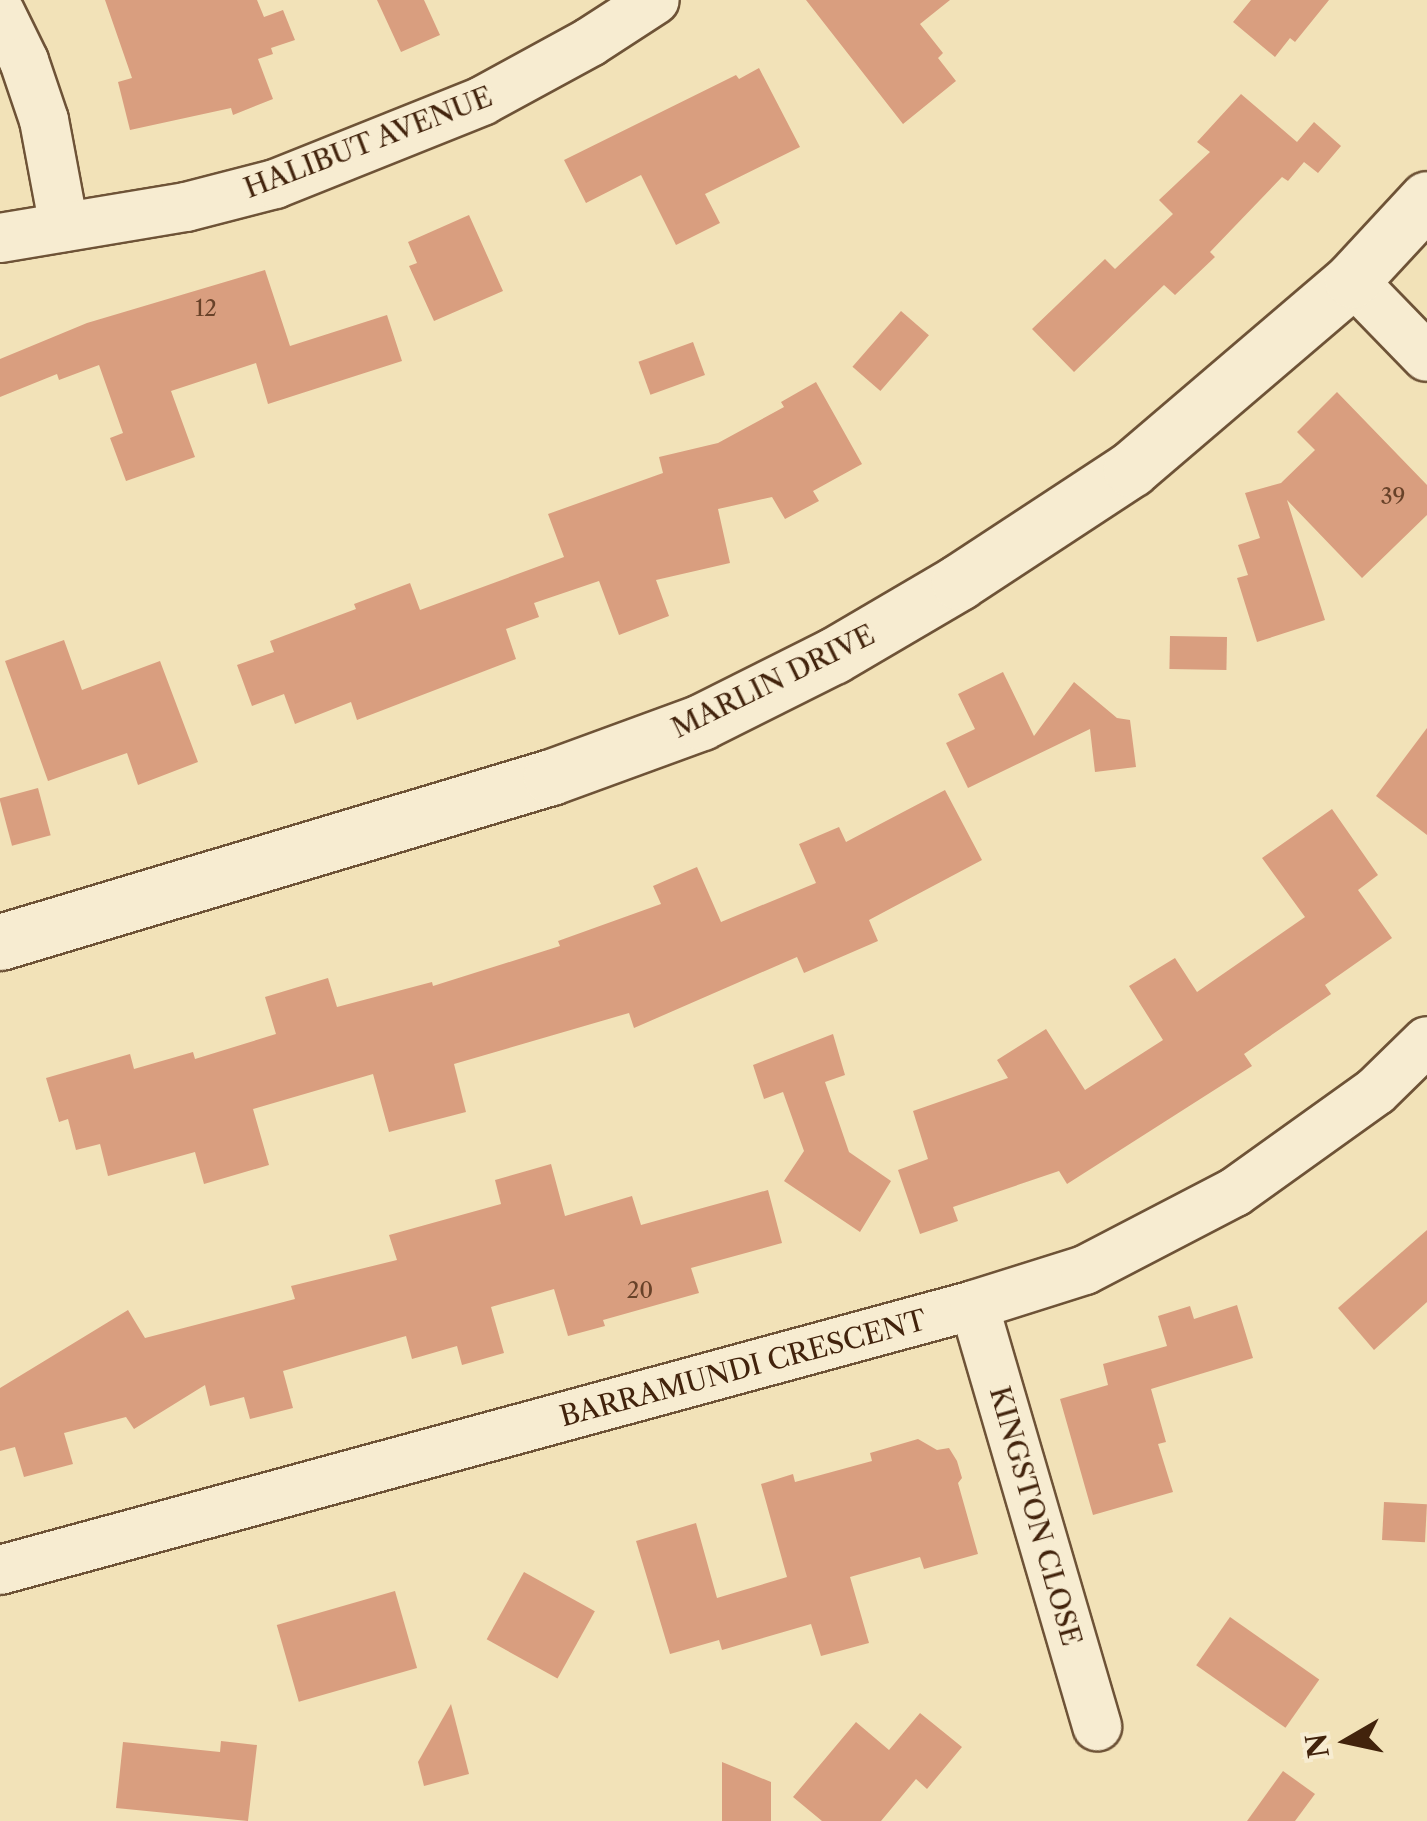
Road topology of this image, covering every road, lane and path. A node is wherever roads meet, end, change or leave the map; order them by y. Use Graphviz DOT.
graph roads {
  1 [pos="655,0"];
  2 [pos="0,12"];
  3 [pos="1427,199"];
  4 [pos="64,228"];
  5 [pos="0,238"];
  6 [pos="1352,280"];
  7 [pos="1427,357"];
  8 [pos="0,942"];
  9 [pos="1427,1041"];
  10 [pos="974,1304"];
  11 [pos="0,1570"];
  12 [pos="1097,1726"];
  1 -- 4 [label="street, HALIBUT AVENUE"];
  2 -- 4 [label="street"];
  3 -- 6 [label="street, MARLIN DRIVE"];
  4 -- 5 [label="street, HALIBUT AVENUE"];
  6 -- 7 [label="street"];
  6 -- 8 [label="street, MARLIN DRIVE"];
  9 -- 10 [label="street, BARRAMUNDI CRESCENT"];
  10 -- 11 [label="street, BARRAMUNDI CRESCENT"];
  10 -- 12 [label="street, KINGSTON CLOSE"];
}
